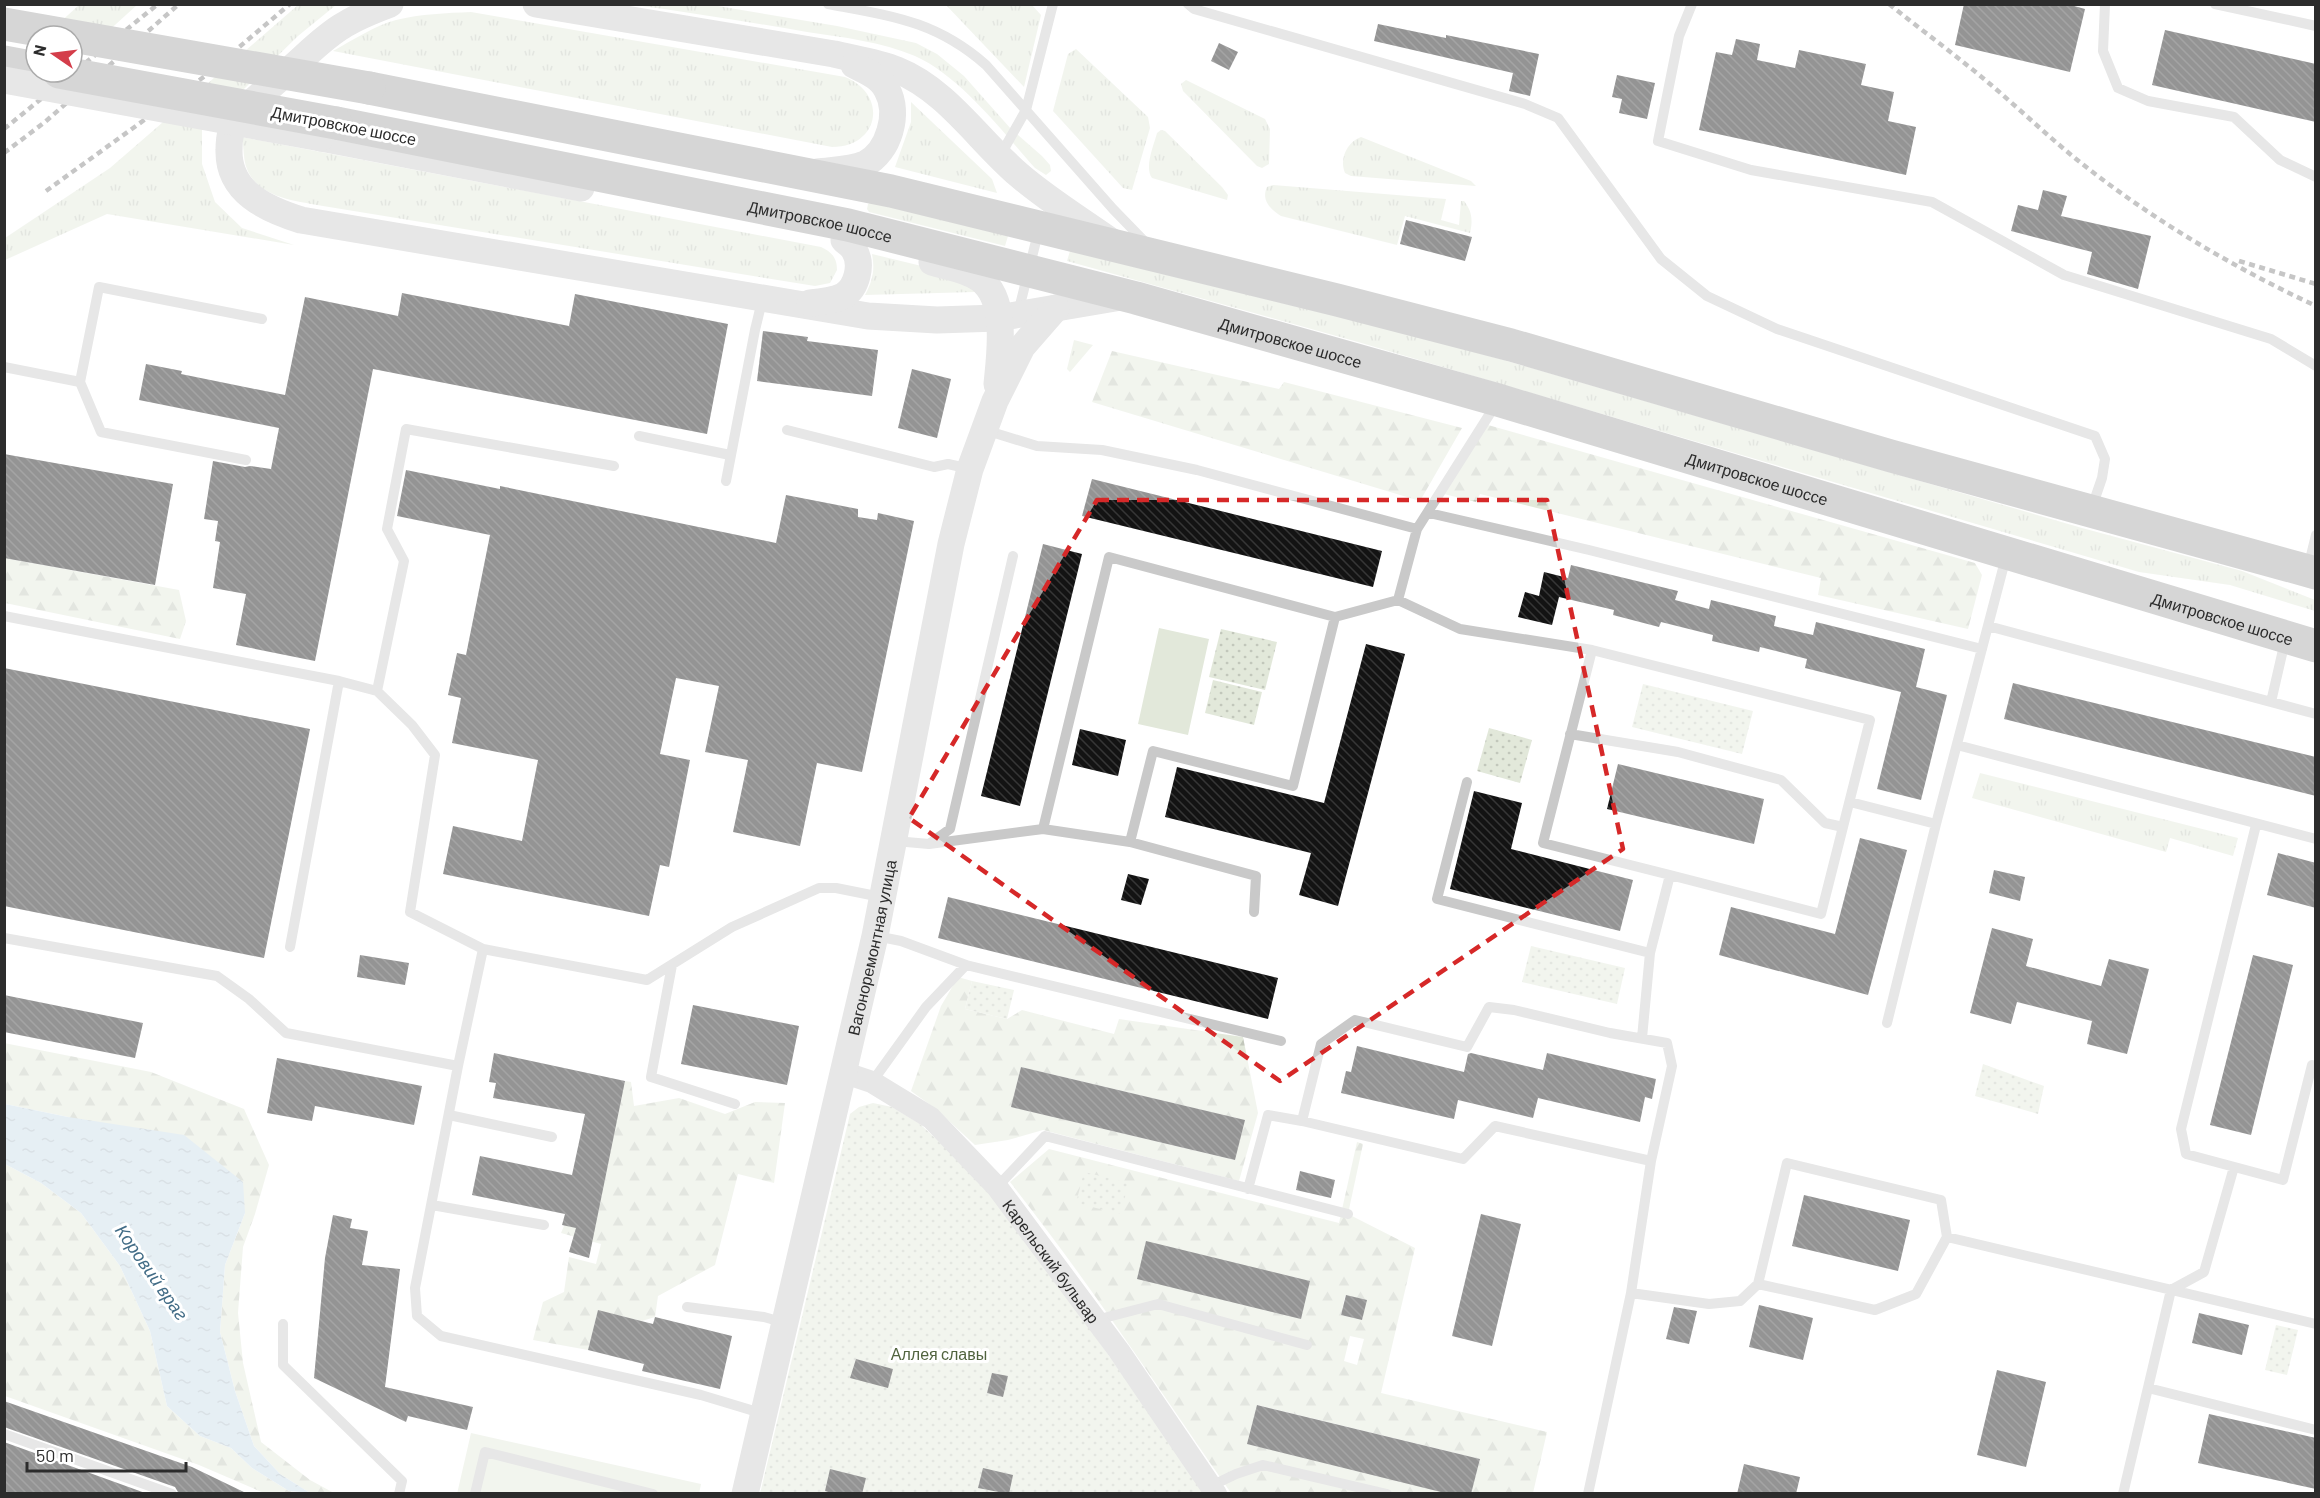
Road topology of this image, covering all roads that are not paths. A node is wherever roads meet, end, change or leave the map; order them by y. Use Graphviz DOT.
graph roads {
  1 [pos="390,4"];
  2 [pos="536,4"];
  3 [pos="828,4"];
  4 [pos="1053,4"];
  5 [pos="1188,4"];
  6 [pos="1692,4"];
  7 [pos="2105,4"];
  8 [pos="2215,4"];
  9 [pos="4,24"];
  10 [pos="2316,27"];
  11 [pos="834,54"];
  12 [pos="4,62"];
  13 [pos="24,66"];
  14 [pos="84,78"];
  15 [pos="4,80"];
  16 [pos="1026,110"];
  17 [pos="328,131"];
  18 [pos="1000,156"];
  19 [pos="808,173"];
  20 [pos="2316,177"];
  21 [pos="1040,228"];
  22 [pos="844,240"];
  23 [pos="1122,248"];
  24 [pos="1161,258"];
  25 [pos="1028,270"];
  26 [pos="1124,296"];
  27 [pos="764,297"];
  28 [pos="800,304"];
  29 [pos="1056,308"];
  30 [pos="262,319"];
  31 [pos="1010,324"];
  32 [pos="2316,366"];
  33 [pos="4,367"];
  34 [pos="80,382"];
  35 [pos="995,400"];
  36 [pos="1498,400"];
  37 [pos="787,430"];
  38 [pos="984,430"];
  39 [pos="639,436"];
  40 [pos="730,455"];
  41 [pos="246,460"];
  42 [pos="614,466"];
  43 [pos="970,469"];
  44 [pos="726,481"];
  45 [pos="2091,511"];
  46 [pos="1429,513"];
  47 [pos="1417,529"];
  48 [pos="2316,535"];
  49 [pos="2007,555"];
  50 [pos="1013,556"];
  51 [pos="2311,572"];
  52 [pos="1398,600"];
  53 [pos="4,616"];
  54 [pos="1335,617"];
  55 [pos="1988,626"];
  56 [pos="2301,642"];
  57 [pos="1982,649"];
  58 [pos="1592,650"];
  59 [pos="339,681"];
  60 [pos="377,691"];
  61 [pos="2271,702"];
  62 [pos="2316,714"];
  63 [pos="1570,734"];
  64 [pos="1957,745"];
  65 [pos="1467,782"];
  66 [pos="1850,802"];
  67 [pos="1936,824"];
  68 [pos="2256,825"];
  69 [pos="1843,827"];
  70 [pos="1043,829"];
  71 [pos="2316,839"];
  72 [pos="895,840"];
  73 [pos="1130,842"];
  74 [pos="929,844"];
  75 [pos="1670,875"];
  76 [pos="884,897"];
  77 [pos="1254,912"];
  78 [pos="875,936"];
  79 [pos="4,938"];
  80 [pos="290,947"];
  81 [pos="483,949"];
  82 [pos="1650,953"];
  83 [pos="672,965"];
  84 [pos="966,965"];
  85 [pos="1887,1023"];
  86 [pos="1642,1038"];
  87 [pos="1281,1041"];
  88 [pos="458,1066"];
  89 [pos="2316,1066"];
  90 [pos="845,1073"];
  91 [pos="872,1082"];
  92 [pos="735,1104"];
  93 [pos="449,1115"];
  94 [pos="1302,1121"];
  95 [pos="552,1137"];
  96 [pos="1651,1161"];
  97 [pos="2234,1167"];
  98 [pos="996,1187"];
  99 [pos="1248,1189"];
  100 [pos="432,1205"];
  101 [pos="1348,1214"];
  102 [pos="544,1226"];
  103 [pos="1947,1237"];
  104 [pos="1758,1284"];
  105 [pos="2171,1290"];
  106 [pos="1631,1293"];
  107 [pos="687,1307"];
  108 [pos="1096,1320"];
  109 [pos="786,1323"];
  110 [pos="283,1324"];
  111 [pos="2316,1324"];
  112 [pos="1307,1345"];
  113 [pos="2148,1388"];
  114 [pos="764,1413"];
  115 [pos="2316,1430"];
  116 [pos="4,1434"];
  117 [pos="1214,1490"];
  118 [pos="1363,1491"];
  119 [pos="172,1494"];
  120 [pos="399,1494"];
  121 [pos="475,1494"];
  122 [pos="653,1494"];
  123 [pos="745,1494"];
  124 [pos="1386,1494"];
  125 [pos="1588,1494"];
  126 [pos="2123,1494"];
  1 -- 27 [label="street, Дмитровское шоссе"];
  2 -- 11 [label="street"];
  3 -- 16 [label="lane"];
  4 -- 16 [label="lane"];
  5 -- 45 [label="lane"];
  6 -- 32 [label="lane"];
  7 -- 20 [label="lane"];
  8 -- 10 [label="lane"];
  9 -- 19 [label="main road, bridge"];
  11 -- 18 [label="street"];
  11 -- 19 [label="street"];
  12 -- 13 [label="main road"];
  14 -- 17 [label="main road, Дмитровское шоссе, bridge"];
  15 -- 17 [label="street, Вагоноремонтная улица, bridge"];
  16 -- 18 [label="lane"];
  16 -- 24 [label="lane"];
  17 -- 22 [label="street, Вагоноремонтная улица"];
  17 -- 25 [label="main road, Дмитровское шоссе"];
  18 -- 23 [label="street"];
  19 -- 21 [label="main road"];
  21 -- 23 [label="main road"];
  21 -- 25 [label="lane"];
  22 -- 28 [label="street"];
  22 -- 31 [label="street, Вагоноремонтная улица"];
  23 -- 24 [label="main road"];
  24 -- 45 [label="main road"];
  25 -- 26 [label="main road, Дмитровское шоссе"];
  25 -- 31 [label="lane"];
  26 -- 29 [label="street, Дмитровское шоссе"];
  26 -- 36 [label="main road, Дмитровское шоссе"];
  27 -- 28 [label="street, Дмитровское шоссе"];
  27 -- 40 [label="lane"];
  28 -- 31 [label="street, Дмитровское шоссе"];
  29 -- 31 [label="street, Дмитровское шоссе"];
  29 -- 35 [label="street, Вагоноремонтная улица"];
  30 -- 34 [label="lane"];
  31 -- 35 [label="street, Вагоноремонтная улица"];
  33 -- 34 [label="lane"];
  34 -- 41 [label="lane"];
  35 -- 38 [label="street, Вагоноремонтная улица"];
  36 -- 46 [label="lane"];
  36 -- 49 [label="main road, Дмитровское шоссе"];
  37 -- 43 [label="lane"];
  38 -- 43 [label="street, Вагоноремонтная улица"];
  38 -- 47 [label="lane"];
  39 -- 40 [label="lane"];
  40 -- 44 [label="lane"];
  42 -- 60 [label="lane"];
  43 -- 72 [label="street, Вагоноремонтная улица"];
  45 -- 51 [label="main road"];
  46 -- 47 [label="lane"];
  46 -- 57 [label="lane"];
  47 -- 52 [label="lane"];
  48 -- 51 [label="lane"];
  49 -- 55 [label="lane"];
  49 -- 56 [label="main road, Дмитровское шоссе"];
  50 -- 74 [label="lane"];
  52 -- 54 [label="lane"];
  52 -- 58 [label="lane"];
  53 -- 59 [label="lane"];
  54 -- 70 [label="lane"];
  54 -- 73 [label="lane"];
  55 -- 57 [label="lane"];
  55 -- 61 [label="lane"];
  56 -- 61 [label="lane"];
  57 -- 64 [label="lane"];
  58 -- 63 [label="lane"];
  58 -- 66 [label="lane"];
  59 -- 60 [label="lane"];
  59 -- 80 [label="lane"];
  60 -- 81 [label="lane"];
  61 -- 62 [label="lane"];
  63 -- 69 [label="lane"];
  63 -- 75 [label="lane"];
  64 -- 67 [label="lane"];
  64 -- 68 [label="lane"];
  65 -- 82 [label="lane"];
  66 -- 67 [label="lane"];
  66 -- 69 [label="lane"];
  67 -- 85 [label="lane"];
  68 -- 71 [label="lane"];
  68 -- 97 [label="lane"];
  69 -- 75 [label="lane"];
  70 -- 73 [label="lane"];
  70 -- 74 [label="lane"];
  72 -- 74 [label="lane"];
  72 -- 76 [label="street, Вагоноремонтная улица"];
  73 -- 77 [label="lane"];
  75 -- 82 [label="lane"];
  76 -- 78 [label="street, Вагоноремонтная улица"];
  76 -- 83 [label="lane"];
  78 -- 84 [label="lane"];
  78 -- 90 [label="street, Вагоноремонтная улица"];
  79 -- 88 [label="lane"];
  81 -- 83 [label="lane"];
  81 -- 88 [label="lane"];
  82 -- 86 [label="lane"];
  83 -- 92 [label="lane"];
  84 -- 87 [label="lane"];
  84 -- 91 [label="lane"];
  86 -- 94 [label="lane"];
  86 -- 96 [label="lane"];
  88 -- 93 [label="lane"];
  89 -- 97 [label="lane"];
  90 -- 91 [label="street, Карельский бульвар"];
  90 -- 109 [label="street, Вагоноремонтная улица"];
  91 -- 98 [label="street, Карельский бульвар"];
  93 -- 95 [label="lane"];
  93 -- 100 [label="lane"];
  94 -- 96 [label="lane"];
  94 -- 99 [label="lane"];
  96 -- 106 [label="lane"];
  97 -- 105 [label="lane"];
  98 -- 99 [label="lane"];
  98 -- 108 [label="street, Карельский бульвар"];
  99 -- 101 [label="lane"];
  100 -- 102 [label="lane"];
  100 -- 114 [label="lane"];
  103 -- 104 [label="lane"];
  103 -- 104 [label="lane"];
  103 -- 105 [label="lane"];
  104 -- 106 [label="lane"];
  105 -- 111 [label="lane"];
  105 -- 113 [label="lane"];
  106 -- 125 [label="lane"];
  107 -- 109 [label="lane"];
  108 -- 112 [label="lane"];
  108 -- 117 [label="street, Карельский бульвар"];
  109 -- 114 [label="street, Вагоноремонтная улица"];
  110 -- 120 [label="lane"];
  113 -- 115 [label="lane"];
  113 -- 126 [label="lane"];
  114 -- 123 [label="street, Вагоноремонтная улица"];
  116 -- 119 [label="lane"];
  117 -- 118 [label="lane"];
  118 -- 124 [label="lane"];
  121 -- 122 [label="lane"];
}
